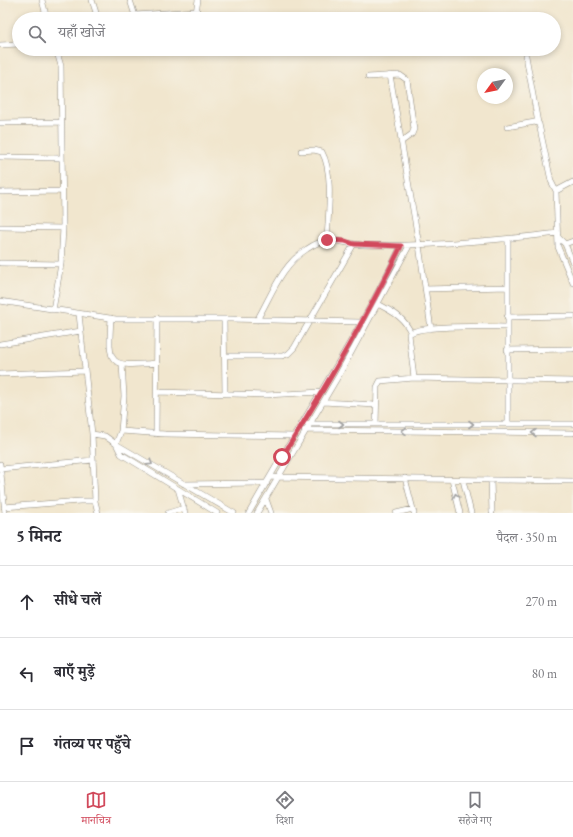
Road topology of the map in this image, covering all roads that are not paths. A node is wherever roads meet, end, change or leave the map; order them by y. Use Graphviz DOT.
graph roads {
  1 [pos="42,0"];
  2 [pos="92,0"];
  3 [pos="130,0"];
  4 [pos="198,0"];
  5 [pos="197,10"];
  6 [pos="45,12"];
  7 [pos="96,12"];
  8 [pos="134,12"];
  9 [pos="180,12"];
  10 [pos="12,44"];
  11 [pos="0,45"];
  12 [pos="58,56"];
  13 [pos="526,56"];
  14 [pos="390,75"];
  15 [pos="368,77"];
  16 [pos="0,122"];
  17 [pos="60,122"];
  18 [pos="538,123"];
  19 [pos="507,127"];
  20 [pos="400,142"];
  21 [pos="301,151"];
  22 [pos="0,157"];
  23 [pos="62,158"];
  24 [pos="573,182"];
  25 [pos="556,191"];
  26 [pos="0,192"];
  27 [pos="62,192"];
  28 [pos="0,227"];
  29 [pos="63,228"];
  30 [pos="559,235"];
  31 [pos="508,239"];
  32 [pos="327,240"];
  33 [pos="573,241"];
  34 [pos="354,244"];
  35 [pos="565,244"];
  36 [pos="419,245"];
  37 [pos="401,246"];
  38 [pos="409,246"];
  39 [pos="0,263"];
  40 [pos="573,263"];
  41 [pos="61,264"];
  42 [pos="573,283"];
  43 [pos="508,287"];
  44 [pos="425,289"];
  45 [pos="0,301"];
  46 [pos="378,304"];
  47 [pos="53,310"];
  48 [pos="80,314"];
  49 [pos="573,316"];
  50 [pos="507,317"];
  51 [pos="111,318"];
  52 [pos="157,318"];
  53 [pos="224,319"];
  54 [pos="257,320"];
  55 [pos="309,322"];
  56 [pos="360,322"];
  57 [pos="507,327"];
  58 [pos="431,328"];
  59 [pos="81,331"];
  60 [pos="411,333"];
  61 [pos="0,344"];
  62 [pos="573,349"];
  63 [pos="508,350"];
  64 [pos="224,356"];
  65 [pos="156,363"];
  66 [pos="122,364"];
  67 [pos="86,371"];
  68 [pos="0,374"];
  69 [pos="414,378"];
  70 [pos="507,379"];
  71 [pos="573,380"];
  72 [pos="157,392"];
  73 [pos="322,392"];
  74 [pos="225,394"];
  75 [pos="323,402"];
  76 [pos="376,405"];
  77 [pos="302,424"];
  78 [pos="310,424"];
  79 [pos="376,424"];
  80 [pos="508,424"];
  81 [pos="573,424"];
  82 [pos="299,430"];
  83 [pos="306,430"];
  84 [pos="121,431"];
  85 [pos="573,433"];
  86 [pos="92,434"];
  87 [pos="156,434"];
  88 [pos="295,436"];
  89 [pos="116,444"];
  90 [pos="93,460"];
  91 [pos="0,464"];
  92 [pos="0,469"];
  93 [pos="270,477"];
  94 [pos="279,477"];
  95 [pos="405,478"];
  96 [pos="452,480"];
  97 [pos="463,480"];
  98 [pos="492,480"];
  99 [pos="573,481"];
  100 [pos="267,483"];
  101 [pos="184,484"];
  102 [pos="178,490"];
  103 [pos="1,492"];
  104 [pos="266,499"];
  105 [pos="95,502"];
  106 [pos="4,507"];
  107 [pos="184,511"];
  108 [pos="414,511"];
  109 [pos="5,513"];
  110 [pos="98,513"];
  111 [pos="168,513"];
  112 [pos="217,513"];
  113 [pos="234,513"];
  114 [pos="249,513"];
  115 [pos="257,513"];
  116 [pos="271,513"];
  117 [pos="396,513"];
  118 [pos="460,513"];
  119 [pos="471,513"];
  120 [pos="492,513"];
  1 -- 6 [label="street"];
  2 -- 7 [label="street"];
  3 -- 8 [label="street"];
  4 -- 5 [label="street"];
  5 -- 9 [label="street"];
  10 -- 11 [label="street"];
  12 -- 17 [label="street"];
  13 -- 18 [label="street"];
  14 -- 15 [label="street"];
  14 -- 20 [label="street"];
  14 -- 20 [label="street"];
  16 -- 17 [label="street"];
  17 -- 23 [label="street"];
  18 -- 19 [label="street"];
  18 -- 25 [label="street"];
  20 -- 36 [label="street"];
  21 -- 32 [label="street"];
  22 -- 23 [label="street"];
  23 -- 27 [label="street"];
  24 -- 25 [label="street"];
  25 -- 30 [label="street"];
  26 -- 27 [label="street"];
  27 -- 29 [label="street"];
  28 -- 29 [label="street"];
  29 -- 41 [label="street"];
  30 -- 31 [label="street"];
  30 -- 35 [label="street"];
  30 -- 42 [label="street"];
  31 -- 36 [label="street"];
  31 -- 43 [label="street"];
  32 -- 34 [label="street"];
  32 -- 54 [label="street"];
  33 -- 35 [label="street"];
  34 -- 37 [label="street"];
  34 -- 55 [label="street"];
  35 -- 40 [label="street"];
  36 -- 38 [label="street"];
  36 -- 44 [label="street"];
  37 -- 38 [label="street"];
  37 -- 56 [label="street"];
  38 -- 46 [label="street"];
  39 -- 41 [label="street"];
  41 -- 47 [label="street"];
  43 -- 44 [label="street"];
  43 -- 50 [label="street"];
  44 -- 58 [label="street"];
  45 -- 47 [label="street"];
  46 -- 60 [label="street"];
  46 -- 75 [label="street"];
  47 -- 48 [label="street"];
  48 -- 51 [label="street"];
  48 -- 59 [label="street"];
  49 -- 50 [label="street"];
  50 -- 57 [label="street"];
  51 -- 52 [label="street"];
  51 -- 66 [label="street"];
  52 -- 53 [label="street"];
  52 -- 65 [label="street"];
  53 -- 54 [label="street"];
  53 -- 64 [label="street"];
  54 -- 55 [label="street"];
  55 -- 56 [label="street"];
  55 -- 64 [label="street"];
  56 -- 73 [label="street"];
  57 -- 58 [label="street"];
  57 -- 63 [label="street"];
  58 -- 60 [label="street"];
  59 -- 61 [label="street"];
  59 -- 67 [label="street"];
  60 -- 69 [label="street"];
  62 -- 63 [label="street"];
  63 -- 70 [label="street"];
  64 -- 74 [label="street"];
  65 -- 66 [label="street"];
  65 -- 72 [label="street"];
  66 -- 84 [label="street"];
  67 -- 68 [label="street"];
  67 -- 86 [label="street"];
  69 -- 70 [label="street"];
  69 -- 76 [label="street"];
  70 -- 71 [label="street"];
  70 -- 80 [label="street"];
  72 -- 74 [label="street"];
  72 -- 87 [label="street"];
  73 -- 74 [label="street"];
  73 -- 77 [label="street"];
  75 -- 76 [label="street"];
  75 -- 78 [label="street"];
  76 -- 79 [label="street"];
  77 -- 78 [label="street"];
  77 -- 82 [label="street"];
  78 -- 79 [label="street, one-way"];
  78 -- 83 [label="street"];
  79 -- 80 [label="street, one-way"];
  80 -- 81 [label="street"];
  82 -- 83 [label="street"];
  82 -- 88 [label="street"];
  85 -- 83 [label="street, one-way"];
  83 -- 94 [label="street"];
  84 -- 87 [label="street"];
  84 -- 89 [label="street"];
  86 -- 89 [label="street"];
  86 -- 90 [label="street"];
  87 -- 88 [label="street"];
  88 -- 93 [label="street"];
  89 -- 101 [label="street, one-way"];
  89 -- 102 [label="street"];
  90 -- 92 [label="street"];
  90 -- 105 [label="street"];
  91 -- 92 [label="street"];
  92 -- 103 [label="street"];
  93 -- 94 [label="street"];
  93 -- 100 [label="street"];
  94 -- 95 [label="street"];
  94 -- 104 [label="street"];
  95 -- 96 [label="street"];
  95 -- 108 [label="street"];
  96 -- 97 [label="street"];
  118 -- 96 [label="street, one-way"];
  97 -- 98 [label="street"];
  97 -- 119 [label="street"];
  98 -- 99 [label="street"];
  98 -- 120 [label="street"];
  100 -- 101 [label="street"];
  100 -- 114 [label="street"];
  101 -- 102 [label="street"];
  101 -- 113 [label="street"];
  102 -- 107 [label="street"];
  102 -- 112 [label="street"];
  103 -- 106 [label="street"];
  104 -- 115 [label="street"];
  104 -- 116 [label="street"];
  105 -- 106 [label="street"];
  105 -- 110 [label="street"];
  106 -- 109 [label="street"];
  107 -- 111 [label="street"];
  108 -- 117 [label="street"];
}
